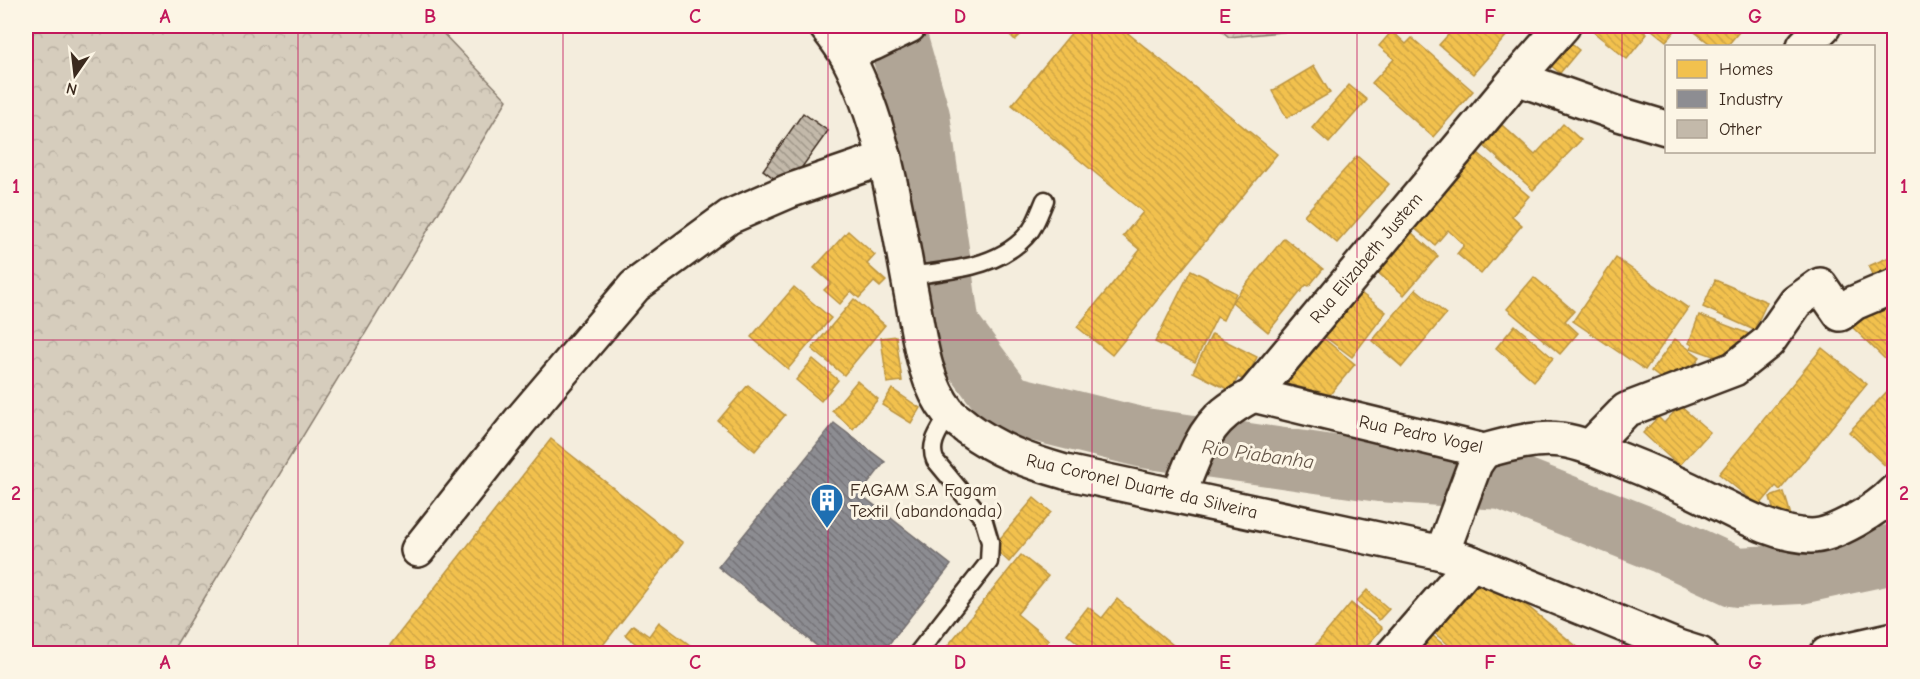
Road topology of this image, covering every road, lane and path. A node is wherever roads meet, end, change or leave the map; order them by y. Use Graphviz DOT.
graph roads {
  1 [pos="826,26"];
  2 [pos="909,26"];
  3 [pos="1563,26"];
  4 [pos="1824,26"];
  5 [pos="1805,45"];
  6 [pos="860,49"];
  7 [pos="1517,78"];
  8 [pos="1665,128"];
  9 [pos="885,158"];
  10 [pos="1045,200"];
  11 [pos="921,274"];
  12 [pos="1894,286"];
  13 [pos="1253,394"];
  14 [pos="949,414"];
  15 [pos="1590,447"];
  16 [pos="1480,458"];
  17 [pos="1894,492"];
  18 [pos="1179,495"];
  19 [pos="1446,542"];
  20 [pos="418,550"];
  21 [pos="1472,563"];
  22 [pos="1894,639"];
  23 [pos="916,654"];
  24 [pos="1393,654"];
  25 [pos="1700,654"];
  26 [pos="1827,654"];
  1 -- 6 [label="street, Rua Coronel Duarte da Silveira"];
  2 -- 6 [label="street"];
  3 -- 7 [label="street, Rua Elizabeth Justem"];
  4 -- 5 [label="street"];
  6 -- 9 [label="street, Rua Coronel Duarte da Silveira"];
  7 -- 8 [label="street"];
  7 -- 13 [label="street, Rua Elizabeth Justem"];
  9 -- 11 [label="street, Rua Coronel Duarte da Silveira"];
  9 -- 20 [label="street"];
  10 -- 11 [label="lane"];
  11 -- 14 [label="street, Rua Coronel Duarte da Silveira"];
  12 -- 15 [label="street"];
  13 -- 16 [label="street, Rua Pedro Vogel"];
  13 -- 18 [label="street, Rua Elizabeth Justem"];
  14 -- 18 [label="street, Rua Coronel Duarte da Silveira"];
  14 -- 23 [label="lane"];
  15 -- 16 [label="street, Rua Pedro Vogel"];
  15 -- 17 [label="street, Rua Pedro Vogel"];
  16 -- 19 [label="street"];
  18 -- 19 [label="street, Rua Coronel Duarte da Silveira"];
  19 -- 21 [label="street, Rua Coronel Duarte da Silveira"];
  21 -- 24 [label="street"];
  21 -- 25 [label="street, Rua Coronel Duarte da Silveira"];
  22 -- 26 [label="street"];
}
